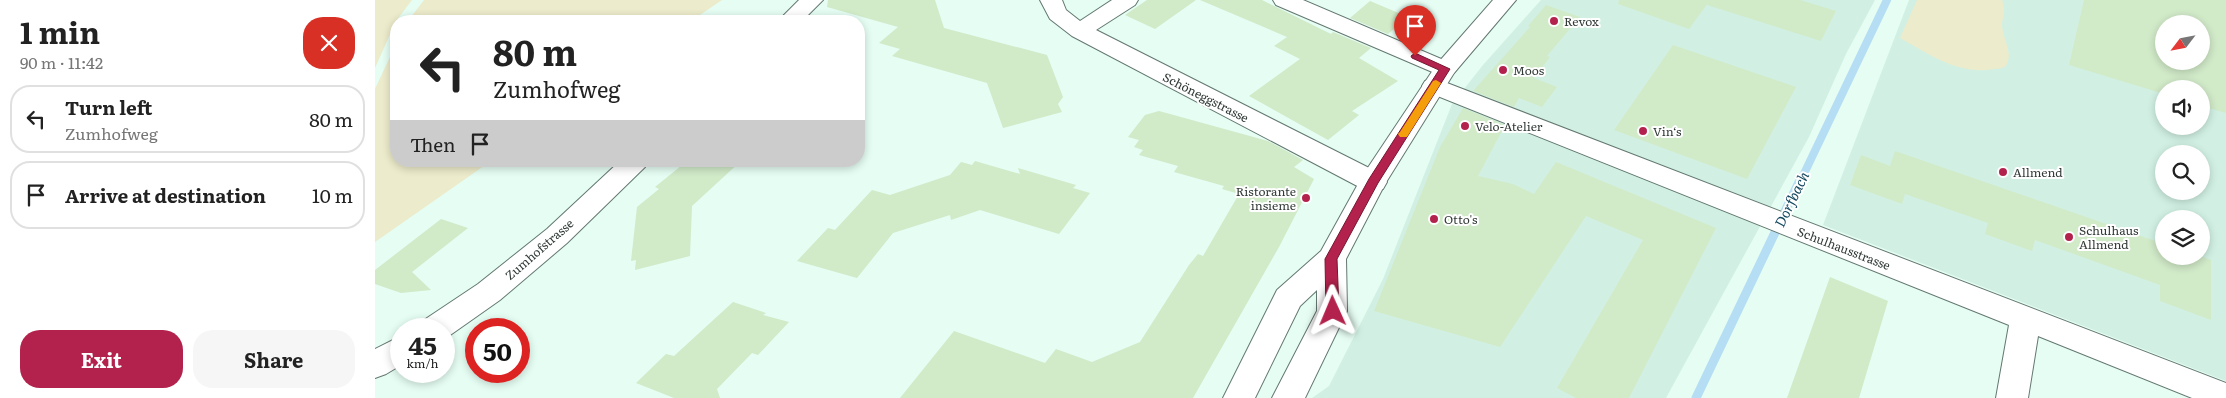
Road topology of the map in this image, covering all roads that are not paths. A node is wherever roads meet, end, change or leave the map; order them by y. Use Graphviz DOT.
graph roads {
  1 [pos="812,0"];
  2 [pos="1051,0"];
  3 [pos="1127,0"];
  4 [pos="1284,0"];
  5 [pos="1505,0"];
  6 [pos="796,15"];
  7 [pos="1080,32"];
  8 [pos="1439,78"];
  9 [pos="630,167"];
  10 [pos="1373,182"];
  11 [pos="1331,259"];
  12 [pos="451,318"];
  13 [pos="2026,318"];
  14 [pos="390,356"];
  15 [pos="375,365"];
  16 [pos="2226,397"];
  17 [pos="1239,398"];
  18 [pos="1288,398"];
  19 [pos="2012,398"];
  1 -- 6 [label="street"];
  2 -- 7 [label="street, Schöneggstrasse"];
  3 -- 7 [label="street"];
  4 -- 8 [label="street, Schulhausstrasse"];
  5 -- 8 [label="street"];
  7 -- 10 [label="street, Schöneggstrasse"];
  8 -- 10 [label="street"];
  8 -- 13 [label="street, Schulhausstrasse"];
  9 -- 12 [label="street, Zumhofstrasse"];
  10 -- 11 [label="street"];
  11 -- 17 [label="street"];
  11 -- 18 [label="street"];
  13 -- 16 [label="street, Schulhausstrasse"];
  13 -- 19 [label="street"];
  14 -- 15 [label="street"];
}
